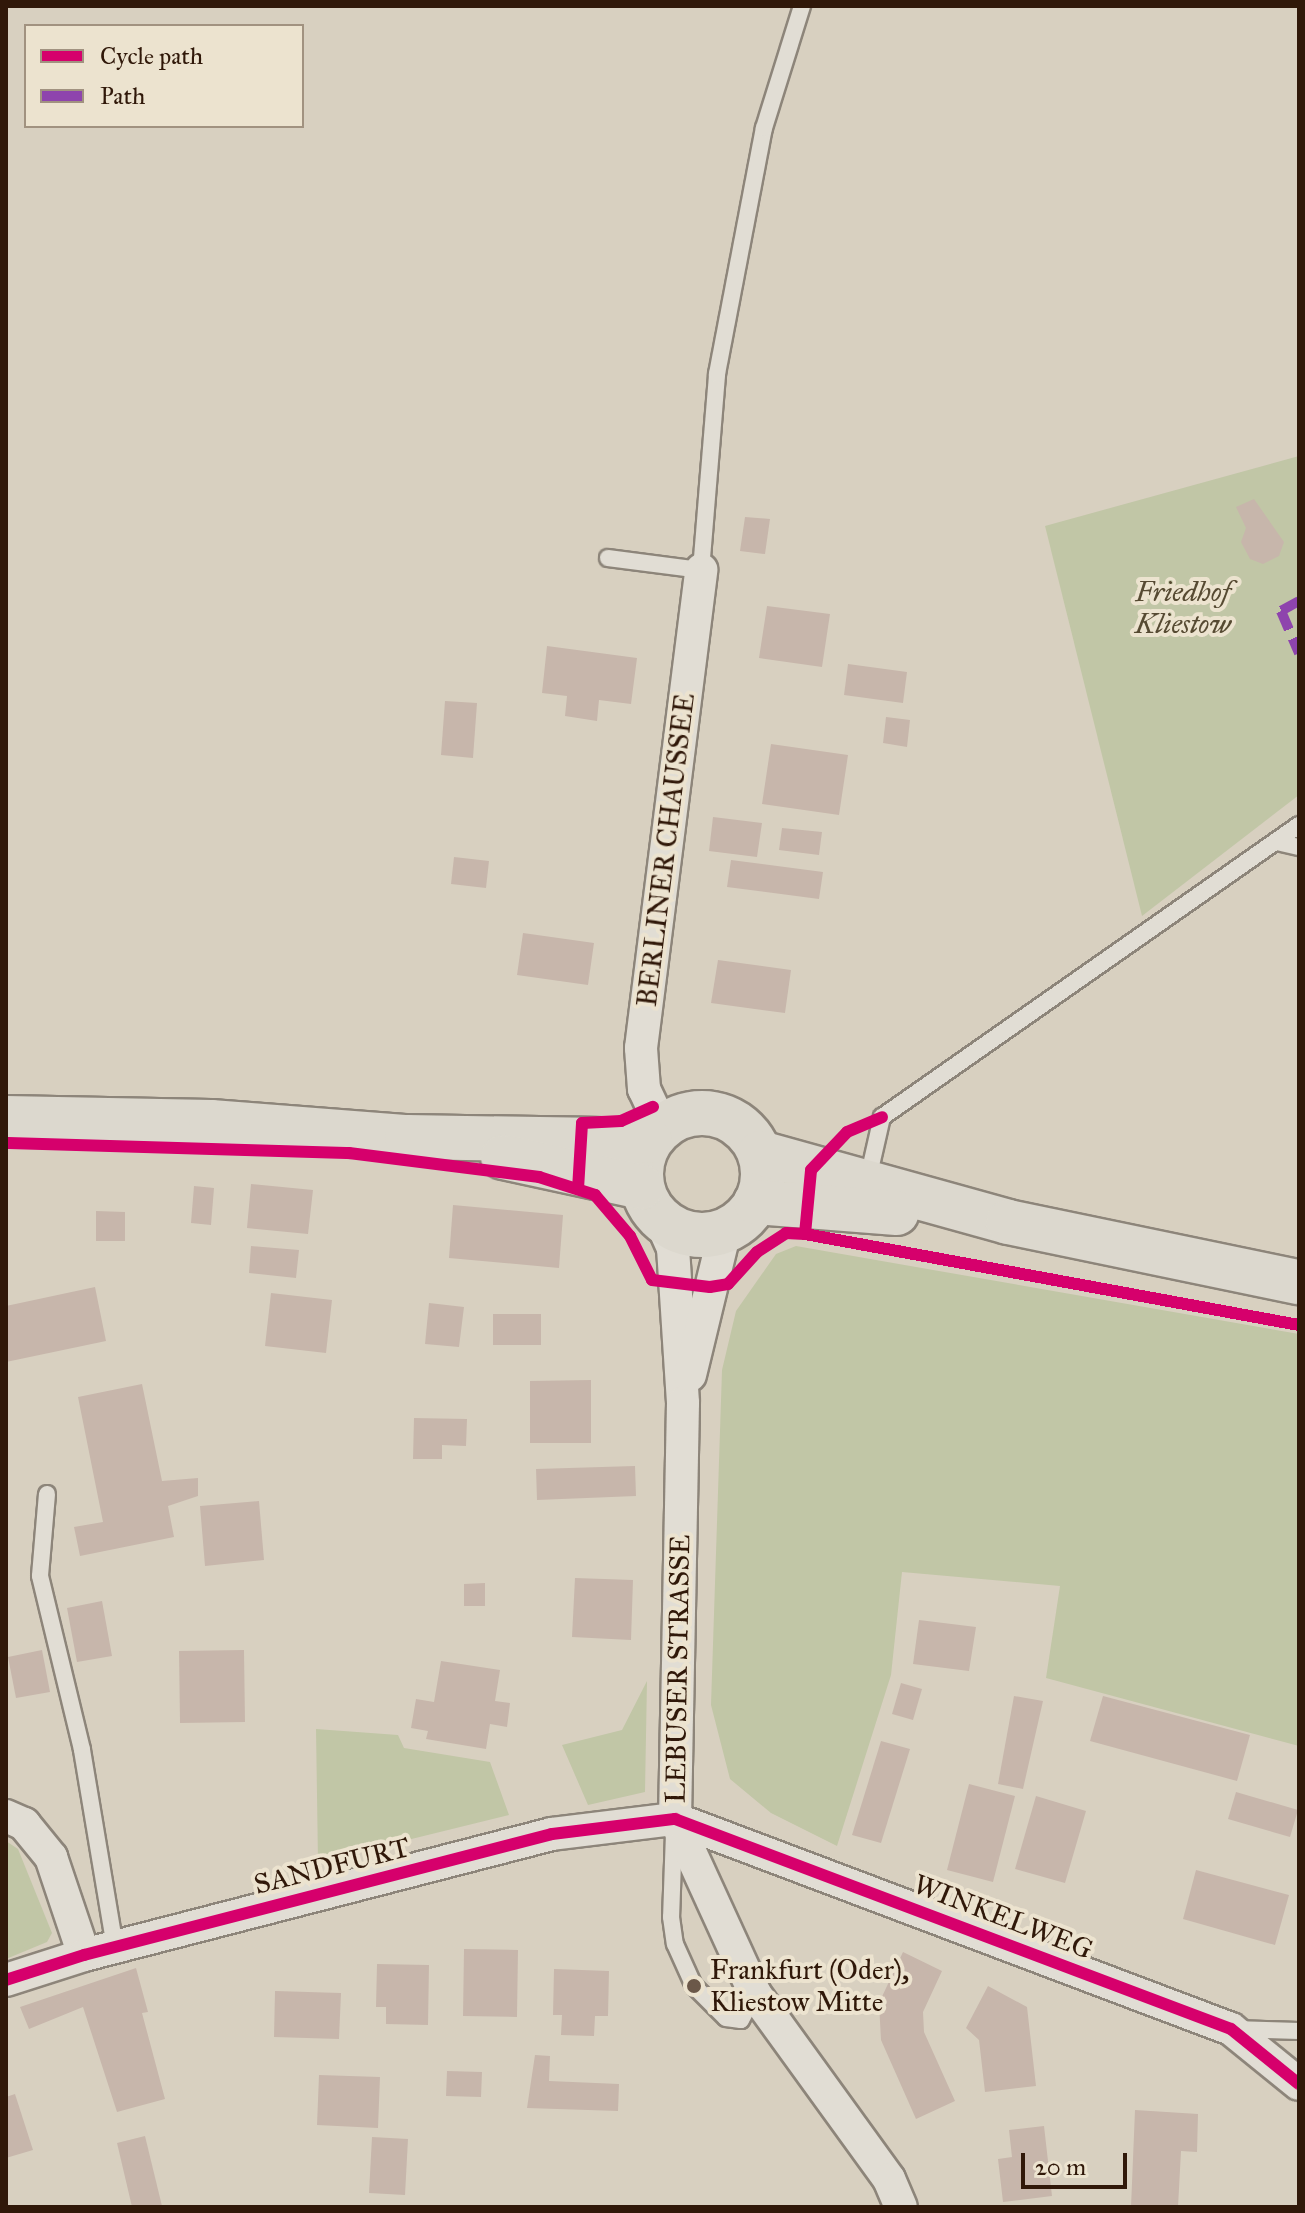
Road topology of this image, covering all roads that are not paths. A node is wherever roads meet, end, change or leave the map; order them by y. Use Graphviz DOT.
graph roads {
  1 [pos="802,6"];
  2 [pos="608,558"];
  3 [pos="701,570"];
  4 [pos="1299,825"];
  5 [pos="1277,842"];
  6 [pos="1299,847"];
  7 [pos="6,1118"];
  8 [pos="656,1134"];
  9 [pos="407,1137"];
  10 [pos="760,1153"];
  11 [pos="867,1184"];
  12 [pos="651,1203"];
  13 [pos="741,1216"];
  14 [pos="1008,1222"];
  15 [pos="1299,1282"];
  16 [pos="683,1403"];
  17 [pos="47,1494"];
  18 [pos="6,1816"];
  19 [pos="675,1819"];
  20 [pos="100,1951"];
  21 [pos="6,1980"];
  22 [pos="755,1994"];
  23 [pos="1231,2029"];
  24 [pos="1299,2031"];
  25 [pos="1299,2084"];
  26 [pos="901,2207"];
  1 -- 3 [label="lane"];
  2 -- 3 [label="lane"];
  3 -- 8 [label="street, BERLINER CHAUSSEE"];
  4 -- 5 [label="lane"];
  5 -- 6 [label="lane"];
  5 -- 11 [label="lane"];
  7 -- 9 [label="main road"];
  8 -- 9 [label="main road"];
  8 -- 10 [label="main road"];
  8 -- 12 [label="main road"];
  9 -- 12 [label="main road"];
  10 -- 11 [label="main road"];
  10 -- 13 [label="main road"];
  11 -- 14 [label="main road"];
  12 -- 13 [label="main road"];
  12 -- 16 [label="street, LEBUSER STRASSE"];
  13 -- 14 [label="main road"];
  13 -- 16 [label="street, LEBUSER STRASSE"];
  14 -- 15 [label="main road"];
  16 -- 19 [label="street, LEBUSER STRASSE"];
  17 -- 20 [label="lane"];
  18 -- 20 [label="street"];
  19 -- 20 [label="street, SANDFURT"];
  19 -- 22 [label="street, LEBUSER STRASSE"];
  19 -- 22 [label="lane"];
  19 -- 23 [label="street, WINKELWEG"];
  20 -- 21 [label="street, SANDFURT"];
  22 -- 26 [label="street, LEBUSER STRASSE"];
  23 -- 24 [label="lane, WINKELWEG"];
  23 -- 25 [label="street, WINKELWEG"];
}
